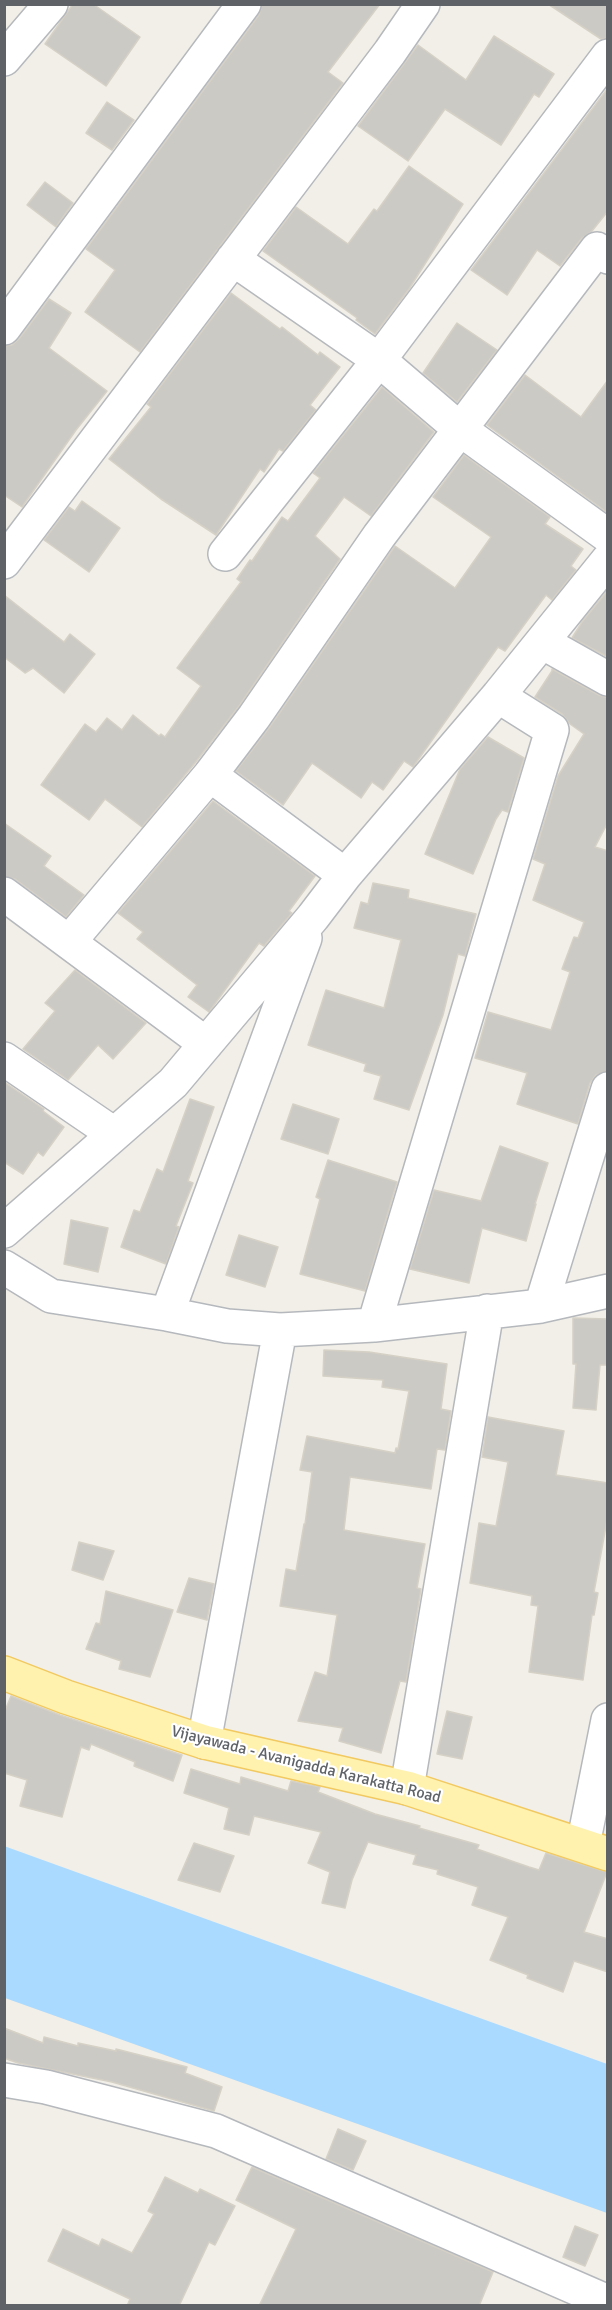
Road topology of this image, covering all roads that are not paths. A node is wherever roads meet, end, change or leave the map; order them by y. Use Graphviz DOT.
graph roads {
  1 [pos="51,4"];
  2 [pos="244,4"];
  3 [pos="423,4"];
  4 [pos="608,56"];
  5 [pos="4,59"];
  6 [pos="604,247"];
  7 [pos="233,259"];
  8 [pos="4,328"];
  9 [pos="379,360"];
  10 [pos="461,430"];
  11 [pos="608,536"];
  12 [pos="225,554"];
  13 [pos="608,560"];
  14 [pos="4,562"];
  15 [pos="542,642"];
  16 [pos="608,679"];
  17 [pos="498,696"];
  18 [pos="210,775"];
  19 [pos="345,875"];
  20 [pos="4,894"];
  21 [pos="313,917"];
  22 [pos="69,942"];
  23 [pos="206,1044"];
  24 [pos="4,1059"];
  25 [pos="608,1089"];
  26 [pos="114,1134"];
  27 [pos="4,1231"];
  28 [pos="4,1267"];
  29 [pos="608,1291"];
  30 [pos="541,1306"];
  31 [pos="486,1311"];
  32 [pos="167,1314"];
  33 [pos="374,1325"];
  34 [pos="280,1330"];
  35 [pos="4,1673"];
  36 [pos="608,1720"];
  37 [pos="204,1742"];
  38 [pos="407,1788"];
  39 [pos="595,1850"];
  40 [pos="4,2080"];
  41 [pos="608,2302"];
  1 -- 5 [label="street"];
  2 -- 8 [label="street"];
  3 -- 7 [label="street"];
  4 -- 9 [label="street"];
  6 -- 10 [label="street"];
  7 -- 9 [label="street"];
  7 -- 14 [label="street"];
  9 -- 10 [label="street"];
  9 -- 12 [label="street"];
  10 -- 11 [label="street"];
  10 -- 18 [label="street"];
  13 -- 15 [label="street"];
  15 -- 16 [label="street"];
  15 -- 17 [label="street"];
  17 -- 19 [label="street"];
  17 -- 33 [label="street"];
  18 -- 19 [label="street"];
  18 -- 22 [label="street"];
  19 -- 21 [label="street"];
  20 -- 22 [label="street"];
  21 -- 23 [label="street"];
  21 -- 32 [label="street"];
  22 -- 23 [label="street"];
  23 -- 26 [label="street"];
  24 -- 26 [label="street"];
  25 -- 30 [label="street"];
  26 -- 27 [label="street"];
  28 -- 32 [label="street"];
  29 -- 30 [label="street"];
  30 -- 31 [label="street"];
  31 -- 33 [label="street"];
  31 -- 38 [label="street"];
  32 -- 34 [label="street"];
  33 -- 34 [label="street"];
  34 -- 37 [label="street"];
  35 -- 37 [label="main road, Vijayawada - Avanigadda Karakatta Road"];
  36 -- 39 [label="street"];
  37 -- 38 [label="main road, Vijayawada - Avanigadda Karakatta Road"];
  38 -- 39 [label="main road, Vijayawada - Avanigadda Karakatta Road"];
  40 -- 41 [label="street"];
}
